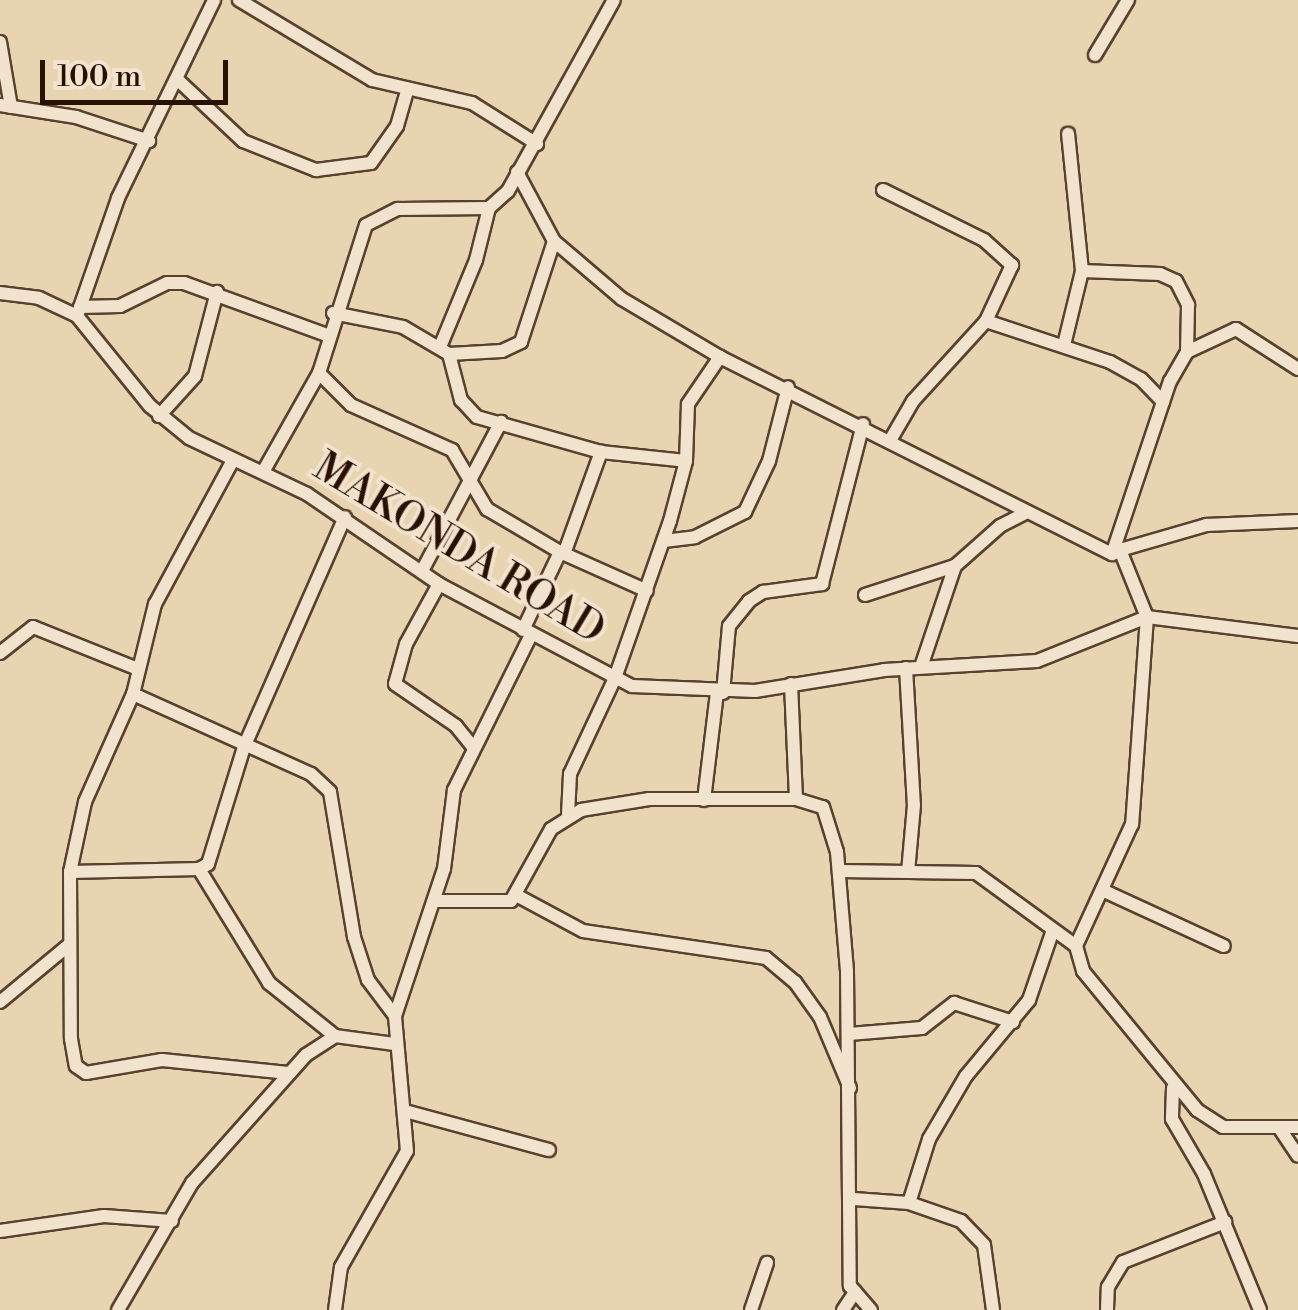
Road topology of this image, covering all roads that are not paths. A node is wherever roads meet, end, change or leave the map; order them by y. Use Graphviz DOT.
graph roads {
  1 [pos="214,0"];
  2 [pos="239,0"];
  3 [pos="614,0"];
  4 [pos="1128,0"];
  5 [pos="0,42"];
  6 [pos="1095,55"];
  7 [pos="179,80"];
  8 [pos="406,91"];
  9 [pos="5,106"];
  10 [pos="1068,134"];
  11 [pos="149,140"];
  12 [pos="537,144"];
  13 [pos="517,172"];
  14 [pos="882,190"];
  15 [pos="489,208"];
  16 [pos="554,241"];
  17 [pos="1082,271"];
  18 [pos="217,292"];
  19 [pos="0,293"];
  20 [pos="78,311"];
  21 [pos="333,313"];
  22 [pos="986,321"];
  23 [pos="327,334"];
  24 [pos="1064,345"];
  25 [pos="444,350"];
  26 [pos="1187,352"];
  27 [pos="720,358"];
  28 [pos="1298,369"];
  29 [pos="319,373"];
  30 [pos="788,387"];
  31 [pos="1163,402"];
  32 [pos="159,416"];
  33 [pos="501,422"];
  34 [pos="862,424"];
  35 [pos="891,438"];
  36 [pos="601,452"];
  37 [pos="233,460"];
  38 [pos="686,460"];
  39 [pos="263,472"];
  40 [pos="471,485"];
  41 [pos="1024,514"];
  42 [pos="345,516"];
  43 [pos="1298,522"];
  44 [pos="664,541"];
  45 [pos="1116,552"];
  46 [pos="562,553"];
  47 [pos="955,566"];
  48 [pos="422,571"];
  49 [pos="439,584"];
  50 [pos="646,590"];
  51 [pos="865,595"];
  52 [pos="1147,616"];
  53 [pos="527,632"];
  54 [pos="1298,636"];
  55 [pos="0,652"];
  56 [pos="914,667"];
  57 [pos="138,669"];
  58 [pos="615,678"];
  59 [pos="791,684"];
  60 [pos="720,693"];
  61 [pos="134,694"];
  62 [pos="244,746"];
  63 [pos="472,746"];
  64 [pos="796,799"];
  65 [pos="704,800"];
  66 [pos="568,816"];
  67 [pos="199,870"];
  68 [pos="840,870"];
  69 [pos="70,872"];
  70 [pos="908,872"];
  71 [pos="1102,890"];
  72 [pos="516,895"];
  73 [pos="434,901"];
  74 [pos="1052,934"];
  75 [pos="70,944"];
  76 [pos="1076,946"];
  77 [pos="1224,946"];
  78 [pos="2,997"];
  79 [pos="395,1016"];
  80 [pos="1014,1022"];
  81 [pos="849,1034"];
  82 [pos="335,1036"];
  83 [pos="394,1044"];
  84 [pos="288,1073"];
  85 [pos="1172,1088"];
  86 [pos="851,1090"];
  87 [pos="409,1112"];
  88 [pos="1298,1127"];
  89 [pos="1280,1129"];
  90 [pos="549,1150"];
  91 [pos="1298,1156"];
  92 [pos="854,1199"];
  93 [pos="909,1202"];
  94 [pos="172,1221"];
  95 [pos="1224,1222"];
  96 [pos="0,1231"];
  97 [pos="767,1263"];
  98 [pos="855,1292"];
  99 [pos="118,1310"];
  100 [pos="336,1310"];
  101 [pos="751,1310"];
  102 [pos="843,1310"];
  103 [pos="871,1310"];
  104 [pos="992,1310"];
  105 [pos="1106,1310"];
  106 [pos="1260,1310"];
  1 -- 7 [label="street"];
  2 -- 8 [label="street"];
  3 -- 12 [label="street"];
  4 -- 6 [label="street"];
  5 -- 9 [label="street"];
  7 -- 8 [label="street"];
  7 -- 11 [label="street"];
  8 -- 12 [label="street"];
  9 -- 11 [label="street"];
  10 -- 17 [label="street"];
  11 -- 20 [label="street"];
  12 -- 13 [label="street"];
  13 -- 15 [label="street"];
  13 -- 16 [label="street"];
  14 -- 22 [label="street"];
  15 -- 21 [label="street"];
  15 -- 25 [label="street"];
  16 -- 25 [label="street"];
  16 -- 27 [label="street"];
  17 -- 24 [label="street"];
  17 -- 26 [label="street"];
  18 -- 20 [label="street"];
  18 -- 23 [label="street"];
  18 -- 32 [label="street"];
  19 -- 20 [label="street, MAKONDA ROAD"];
  20 -- 32 [label="street, MAKONDA ROAD"];
  21 -- 23 [label="street"];
  21 -- 25 [label="street"];
  22 -- 24 [label="street"];
  22 -- 35 [label="street"];
  23 -- 29 [label="street"];
  24 -- 31 [label="street"];
  25 -- 33 [label="street"];
  26 -- 28 [label="street"];
  26 -- 31 [label="street"];
  27 -- 30 [label="street"];
  27 -- 38 [label="street"];
  29 -- 39 [label="street"];
  29 -- 40 [label="street"];
  30 -- 34 [label="street"];
  30 -- 44 [label="street"];
  31 -- 45 [label="street"];
  32 -- 37 [label="street, MAKONDA ROAD"];
  33 -- 36 [label="street"];
  33 -- 40 [label="street"];
  34 -- 35 [label="street"];
  34 -- 60 [label="street"];
  35 -- 41 [label="street"];
  36 -- 38 [label="street"];
  36 -- 46 [label="street"];
  37 -- 39 [label="street, MAKONDA ROAD"];
  37 -- 57 [label="street"];
  38 -- 44 [label="street"];
  39 -- 42 [label="street, MAKONDA ROAD"];
  40 -- 46 [label="street"];
  40 -- 48 [label="street"];
  41 -- 45 [label="street"];
  41 -- 47 [label="street"];
  42 -- 48 [label="street, MAKONDA ROAD"];
  42 -- 62 [label="street"];
  43 -- 45 [label="street"];
  44 -- 50 [label="street"];
  45 -- 52 [label="street"];
  46 -- 50 [label="street"];
  46 -- 53 [label="street"];
  47 -- 51 [label="street"];
  47 -- 56 [label="street"];
  48 -- 49 [label="street, MAKONDA ROAD"];
  49 -- 53 [label="street, MAKONDA ROAD"];
  49 -- 63 [label="street"];
  50 -- 58 [label="street"];
  52 -- 54 [label="street, MAKONDA ROAD"];
  52 -- 56 [label="street, MAKONDA ROAD"];
  52 -- 71 [label="street"];
  53 -- 58 [label="street, MAKONDA ROAD"];
  53 -- 63 [label="street"];
  55 -- 57 [label="street"];
  56 -- 59 [label="street, MAKONDA ROAD"];
  56 -- 70 [label="street"];
  57 -- 61 [label="street"];
  58 -- 60 [label="street, MAKONDA ROAD"];
  58 -- 66 [label="street"];
  59 -- 60 [label="street, MAKONDA ROAD"];
  59 -- 64 [label="street"];
  60 -- 65 [label="street"];
  61 -- 62 [label="street"];
  61 -- 69 [label="street"];
  62 -- 67 [label="street"];
  62 -- 79 [label="street"];
  63 -- 73 [label="street"];
  64 -- 65 [label="street"];
  64 -- 68 [label="street"];
  65 -- 66 [label="street"];
  66 -- 72 [label="street"];
  67 -- 69 [label="street"];
  67 -- 82 [label="street"];
  68 -- 70 [label="street"];
  68 -- 81 [label="street"];
  69 -- 75 [label="street"];
  70 -- 74 [label="street"];
  71 -- 76 [label="street"];
  71 -- 77 [label="street"];
  72 -- 73 [label="street"];
  72 -- 86 [label="street"];
  73 -- 79 [label="street"];
  74 -- 76 [label="street"];
  74 -- 80 [label="street"];
  75 -- 78 [label="street"];
  75 -- 84 [label="street"];
  76 -- 85 [label="street"];
  79 -- 83 [label="street"];
  80 -- 81 [label="street"];
  80 -- 93 [label="street"];
  81 -- 86 [label="street"];
  82 -- 83 [label="street"];
  82 -- 84 [label="street"];
  83 -- 87 [label="street"];
  84 -- 94 [label="street"];
  85 -- 89 [label="street"];
  85 -- 95 [label="street"];
  86 -- 92 [label="street"];
  87 -- 90 [label="street"];
  87 -- 100 [label="street"];
  88 -- 89 [label="street"];
  89 -- 91 [label="street"];
  92 -- 93 [label="street"];
  92 -- 98 [label="street"];
  93 -- 104 [label="street"];
  94 -- 96 [label="street"];
  94 -- 99 [label="street"];
  95 -- 105 [label="street"];
  95 -- 106 [label="street"];
  97 -- 101 [label="street"];
  98 -- 102 [label="street"];
  98 -- 103 [label="street"];
}
